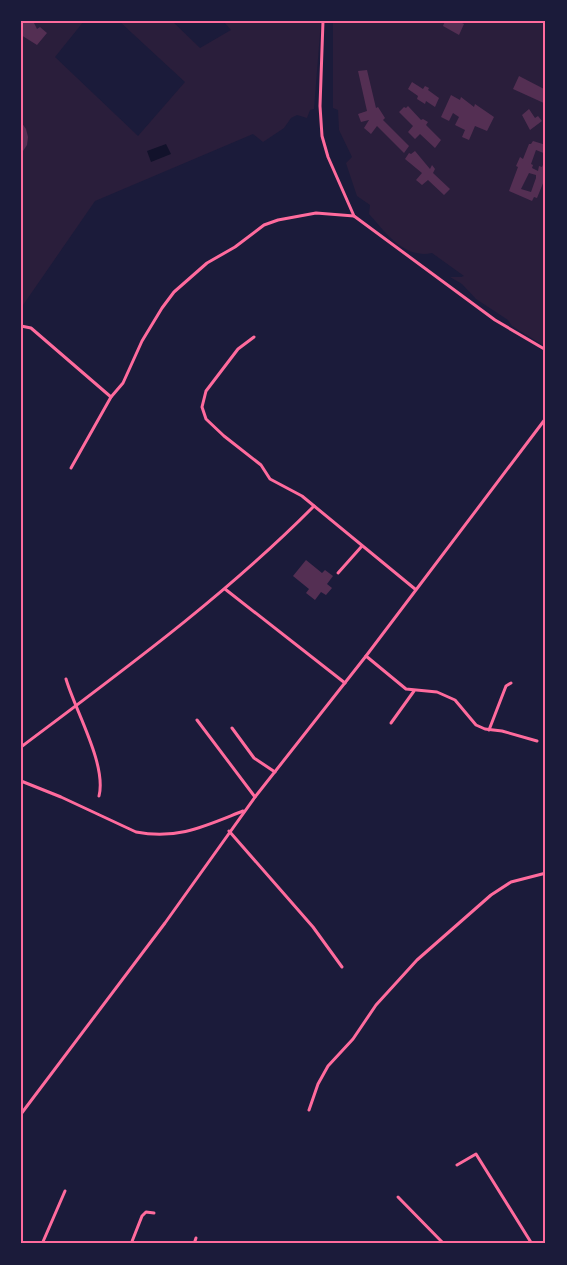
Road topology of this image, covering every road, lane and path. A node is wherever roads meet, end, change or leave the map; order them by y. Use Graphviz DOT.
graph roads {
  1 [pos="323,21"];
  2 [pos="354,216"];
  3 [pos="21,326"];
  4 [pos="254,337"];
  5 [pos="546,350"];
  6 [pos="111,397"];
  7 [pos="546,418"];
  8 [pos="71,468"];
  9 [pos="314,506"];
  10 [pos="362,546"];
  11 [pos="338,573"];
  12 [pos="225,589"];
  13 [pos="415,589"];
  14 [pos="366,656"];
  15 [pos="66,679"];
  16 [pos="345,683"];
  17 [pos="511,683"];
  18 [pos="414,691"];
  19 [pos="75,706"];
  20 [pos="197,720"];
  21 [pos="391,723"];
  22 [pos="232,728"];
  23 [pos="489,730"];
  24 [pos="537,741"];
  25 [pos="21,747"];
  26 [pos="275,771"];
  27 [pos="21,781"];
  28 [pos="99,796"];
  29 [pos="255,797"];
  30 [pos="245,810"];
  31 [pos="229,831"];
  32 [pos="546,873"];
  33 [pos="342,968"];
  34 [pos="309,1110"];
  35 [pos="21,1114"];
  36 [pos="457,1165"];
  37 [pos="65,1191"];
  38 [pos="398,1197"];
  39 [pos="154,1213"];
  40 [pos="196,1238"];
  41 [pos="42,1244"];
  42 [pos="131,1244"];
  43 [pos="194,1244"];
  44 [pos="444,1244"];
  45 [pos="532,1244"];
  1 -- 2 [label="street"];
  2 -- 5 [label="street"];
  2 -- 6 [label="street"];
  3 -- 6 [label="street"];
  4 -- 9 [label="street"];
  6 -- 8 [label="street"];
  7 -- 13 [label="street"];
  9 -- 10 [label="street"];
  9 -- 12 [label="street"];
  10 -- 11 [label="street"];
  10 -- 13 [label="street"];
  12 -- 16 [label="street"];
  12 -- 19 [label="street"];
  13 -- 14 [label="street"];
  14 -- 16 [label="street"];
  14 -- 18 [label="street"];
  15 -- 19 [label="street"];
  16 -- 26 [label="street"];
  17 -- 23 [label="street"];
  18 -- 21 [label="street"];
  18 -- 23 [label="street"];
  19 -- 25 [label="street"];
  19 -- 28 [label="street"];
  20 -- 29 [label="street"];
  22 -- 26 [label="street"];
  23 -- 24 [label="street"];
  26 -- 29 [label="street"];
  27 -- 30 [label="street"];
  29 -- 30 [label="street"];
  30 -- 31 [label="street"];
  31 -- 33 [label="street"];
  31 -- 35 [label="street"];
  32 -- 34 [label="street"];
  36 -- 45 [label="street"];
  37 -- 41 [label="street"];
  38 -- 44 [label="street"];
  39 -- 42 [label="street"];
  40 -- 43 [label="street"];
}
